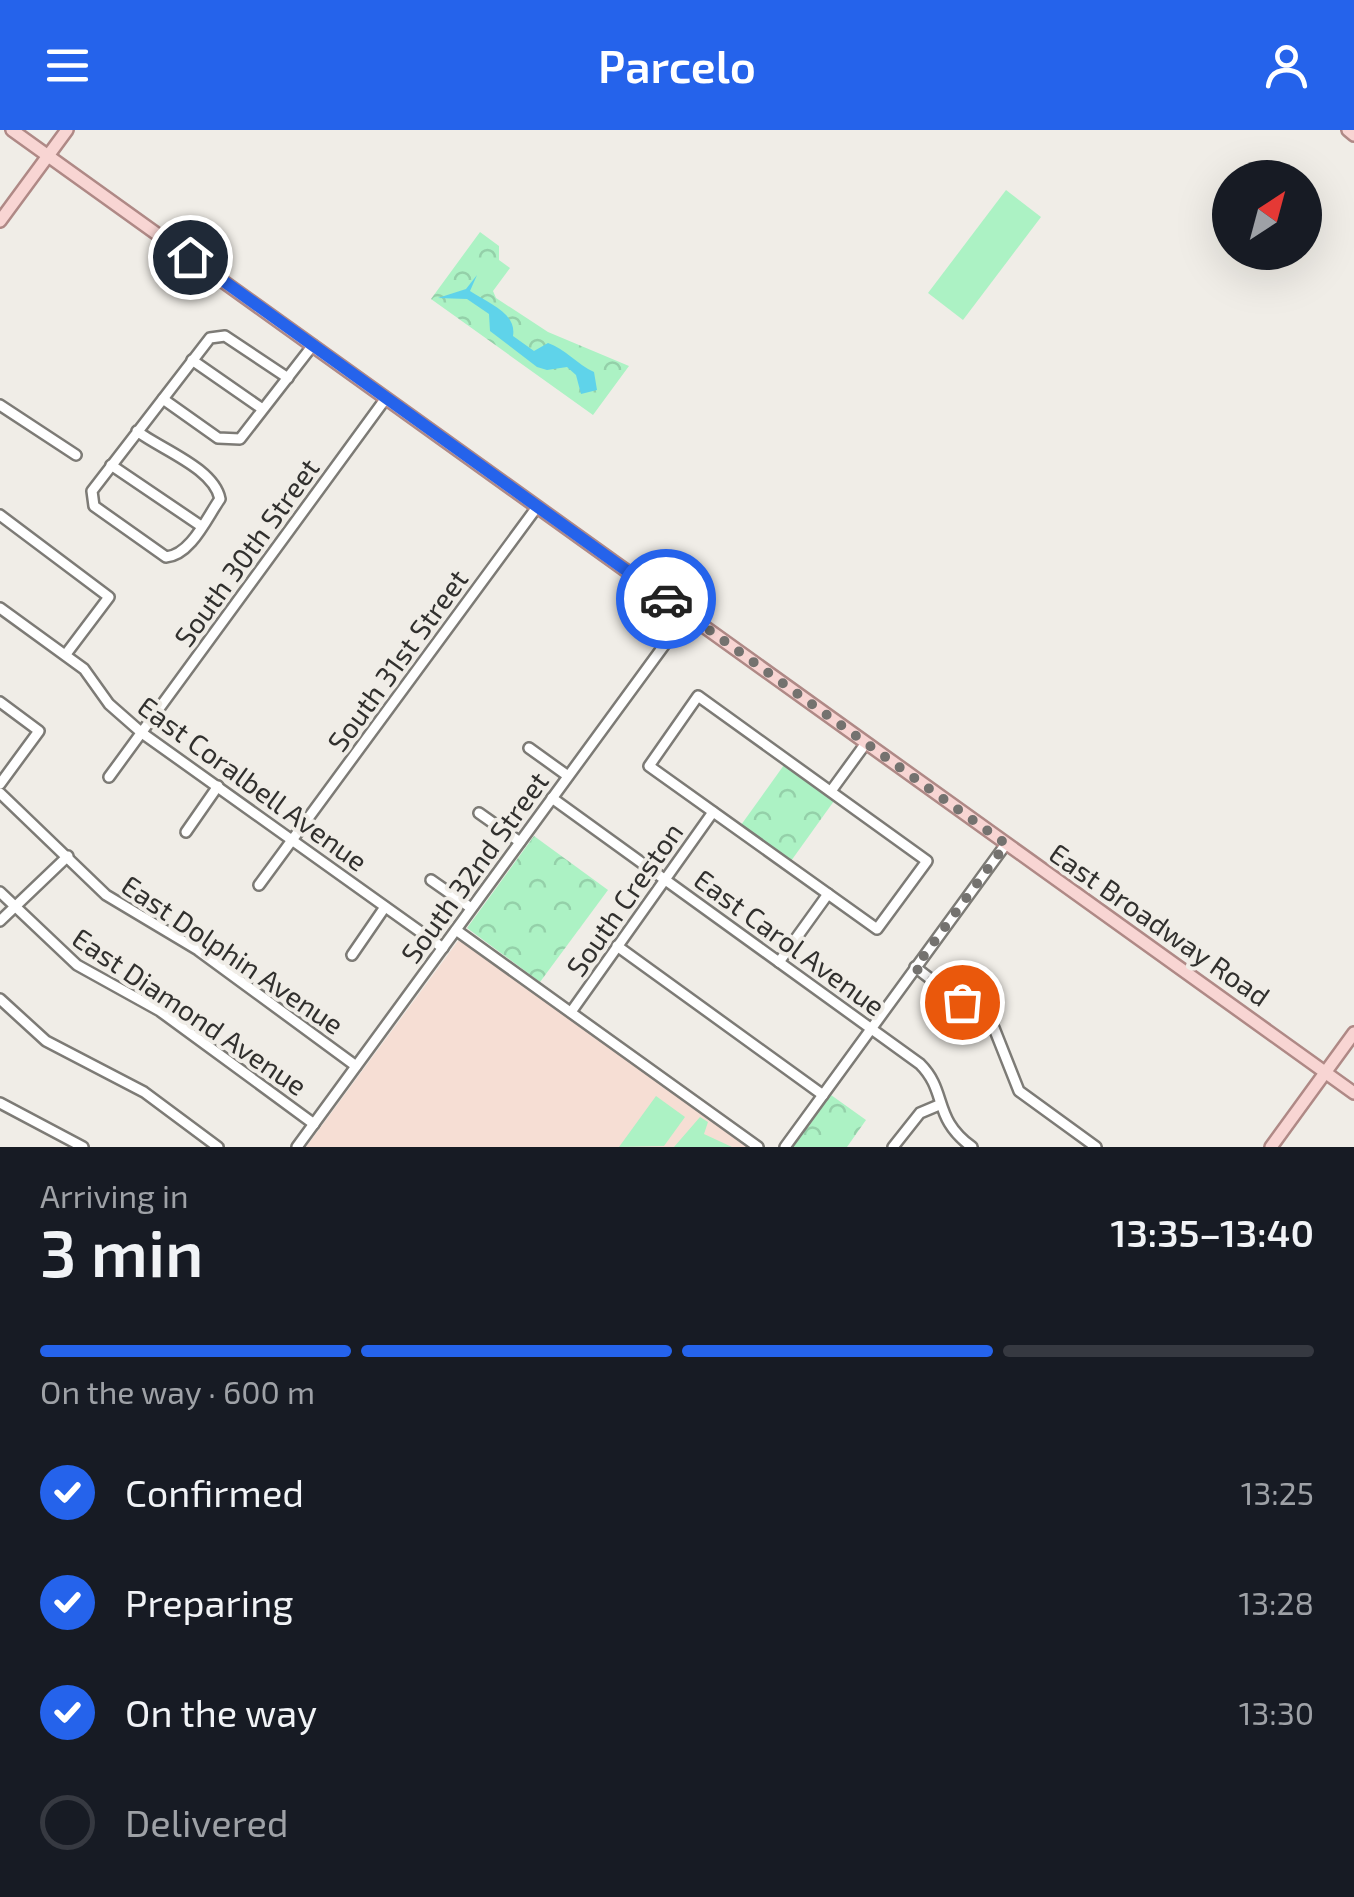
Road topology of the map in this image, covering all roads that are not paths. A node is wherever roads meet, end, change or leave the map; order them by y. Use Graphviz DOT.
graph roads {
  1 [pos="12,130"];
  2 [pos="67,130"];
  3 [pos="1348,130"];
  4 [pos="1354,135"];
  5 [pos="48,156"];
  6 [pos="0,221"];
  7 [pos="313,345"];
  8 [pos="192,360"];
  9 [pos="288,378"];
  10 [pos="386,398"];
  11 [pos="163,399"];
  12 [pos="0,406"];
  13 [pos="261,408"];
  14 [pos="137,431"];
  15 [pos="76,455"];
  16 [pos="111,464"];
  17 [pos="538,506"];
  18 [pos="0,515"];
  19 [pos="201,526"];
  20 [pos="0,608"];
  21 [pos="688,614"];
  22 [pos="66,654"];
  23 [pos="0,702"];
  24 [pos="142,732"];
  25 [pos="866,743"];
  26 [pos="529,748"];
  27 [pos="568,776"];
  28 [pos="109,777"];
  29 [pos="0,784"];
  30 [pos="218,786"];
  31 [pos="831,791"];
  32 [pos="0,793"];
  33 [pos="552,798"];
  34 [pos="713,812"];
  35 [pos="479,813"];
  36 [pos="186,832"];
  37 [pos="292,840"];
  38 [pos="520,842"];
  39 [pos="1006,844"];
  40 [pos="68,856"];
  41 [pos="431,880"];
  42 [pos="665,880"];
  43 [pos="259,885"];
  44 [pos="0,892"];
  45 [pos="828,894"];
  46 [pos="15,907"];
  47 [pos="386,907"];
  48 [pos="471,908"];
  49 [pos="0,921"];
  50 [pos="456,930"];
  51 [pos="617,946"];
  52 [pos="442,948"];
  53 [pos="352,955"];
  54 [pos="779,962"];
  55 [pos="915,968"];
  56 [pos="0,999"];
  57 [pos="571,1012"];
  58 [pos="872,1028"];
  59 [pos="1354,1033"];
  60 [pos="356,1066"];
  61 [pos="1325,1072"];
  62 [pos="1354,1093"];
  63 [pos="823,1095"];
  64 [pos="0,1103"];
  65 [pos="939,1105"];
  66 [pos="314,1124"];
  67 [pos="83,1147"];
  68 [pos="218,1147"];
  69 [pos="297,1147"];
  70 [pos="758,1147"];
  71 [pos="785,1147"];
  72 [pos="893,1147"];
  73 [pos="972,1147"];
  74 [pos="1096,1147"];
  75 [pos="1270,1147"];
  1 -- 5 [label="main road, East Broadway Road"];
  2 -- 5 [label="main road"];
  3 -- 4 [label="main road"];
  5 -- 6 [label="main road"];
  5 -- 7 [label="main road, East Broadway Road"];
  7 -- 9 [label="street"];
  7 -- 10 [label="main road, East Broadway Road"];
  8 -- 9 [label="street"];
  8 -- 11 [label="street"];
  8 -- 13 [label="street"];
  9 -- 13 [label="street"];
  10 -- 17 [label="main road, East Broadway Road"];
  10 -- 24 [label="street, South 30th Street"];
  11 -- 13 [label="street"];
  11 -- 14 [label="street"];
  12 -- 15 [label="street"];
  14 -- 16 [label="street"];
  14 -- 19 [label="street"];
  16 -- 19 [label="street"];
  16 -- 19 [label="street"];
  17 -- 21 [label="main road, East Broadway Road"];
  17 -- 37 [label="street, South 31st Street"];
  18 -- 22 [label="street"];
  20 -- 22 [label="street, East Coralbell Avenue"];
  21 -- 25 [label="main road, East Broadway Road"];
  21 -- 27 [label="street, South 32nd Street"];
  22 -- 24 [label="street, East Coralbell Avenue"];
  23 -- 29 [label="street"];
  24 -- 28 [label="street, South 30th Street"];
  24 -- 30 [label="street, East Coralbell Avenue"];
  25 -- 31 [label="street"];
  25 -- 39 [label="main road, East Broadway Road"];
  26 -- 27 [label="street"];
  27 -- 33 [label="street, South 32nd Street"];
  30 -- 36 [label="street"];
  30 -- 37 [label="street, East Coralbell Avenue"];
  31 -- 34 [label="street"];
  31 -- 45 [label="street"];
  32 -- 40 [label="street, East Dolphin Avenue"];
  33 -- 38 [label="street, South 32nd Street"];
  33 -- 42 [label="street, East Carol Avenue"];
  34 -- 42 [label="street, South Creston"];
  34 -- 45 [label="street"];
  35 -- 38 [label="street"];
  37 -- 43 [label="street, South 31st Street"];
  37 -- 47 [label="street, East Coralbell Avenue"];
  38 -- 48 [label="street, South 32nd Street"];
  39 -- 55 [label="street"];
  39 -- 61 [label="main road, East Broadway Road"];
  40 -- 46 [label="street"];
  40 -- 60 [label="street, East Dolphin Avenue"];
  41 -- 48 [label="street"];
  42 -- 51 [label="street, South Creston"];
  42 -- 54 [label="street, East Carol Avenue"];
  44 -- 46 [label="street, East Diamond Avenue"];
  45 -- 54 [label="street"];
  46 -- 49 [label="street"];
  46 -- 66 [label="street, East Diamond Avenue"];
  47 -- 52 [label="street, East Coralbell Avenue"];
  47 -- 53 [label="street"];
  48 -- 50 [label="street, South 32nd Street"];
  50 -- 52 [label="street, South 32nd Street"];
  50 -- 57 [label="street"];
  51 -- 57 [label="street, South Creston"];
  51 -- 63 [label="street"];
  52 -- 60 [label="street, South 32nd Street"];
  54 -- 58 [label="street, East Carol Avenue"];
  55 -- 58 [label="street"];
  55 -- 74 [label="street"];
  56 -- 68 [label="street"];
  57 -- 70 [label="street"];
  58 -- 63 [label="street"];
  58 -- 65 [label="street, East Carol Avenue"];
  59 -- 61 [label="main road"];
  60 -- 66 [label="street, South 32nd Street"];
  61 -- 62 [label="main road, East Broadway Road"];
  61 -- 75 [label="main road"];
  63 -- 71 [label="street"];
  64 -- 67 [label="street"];
  65 -- 72 [label="street"];
  65 -- 73 [label="street, East Carol Avenue"];
  66 -- 69 [label="street, South 32nd Street"];
}
